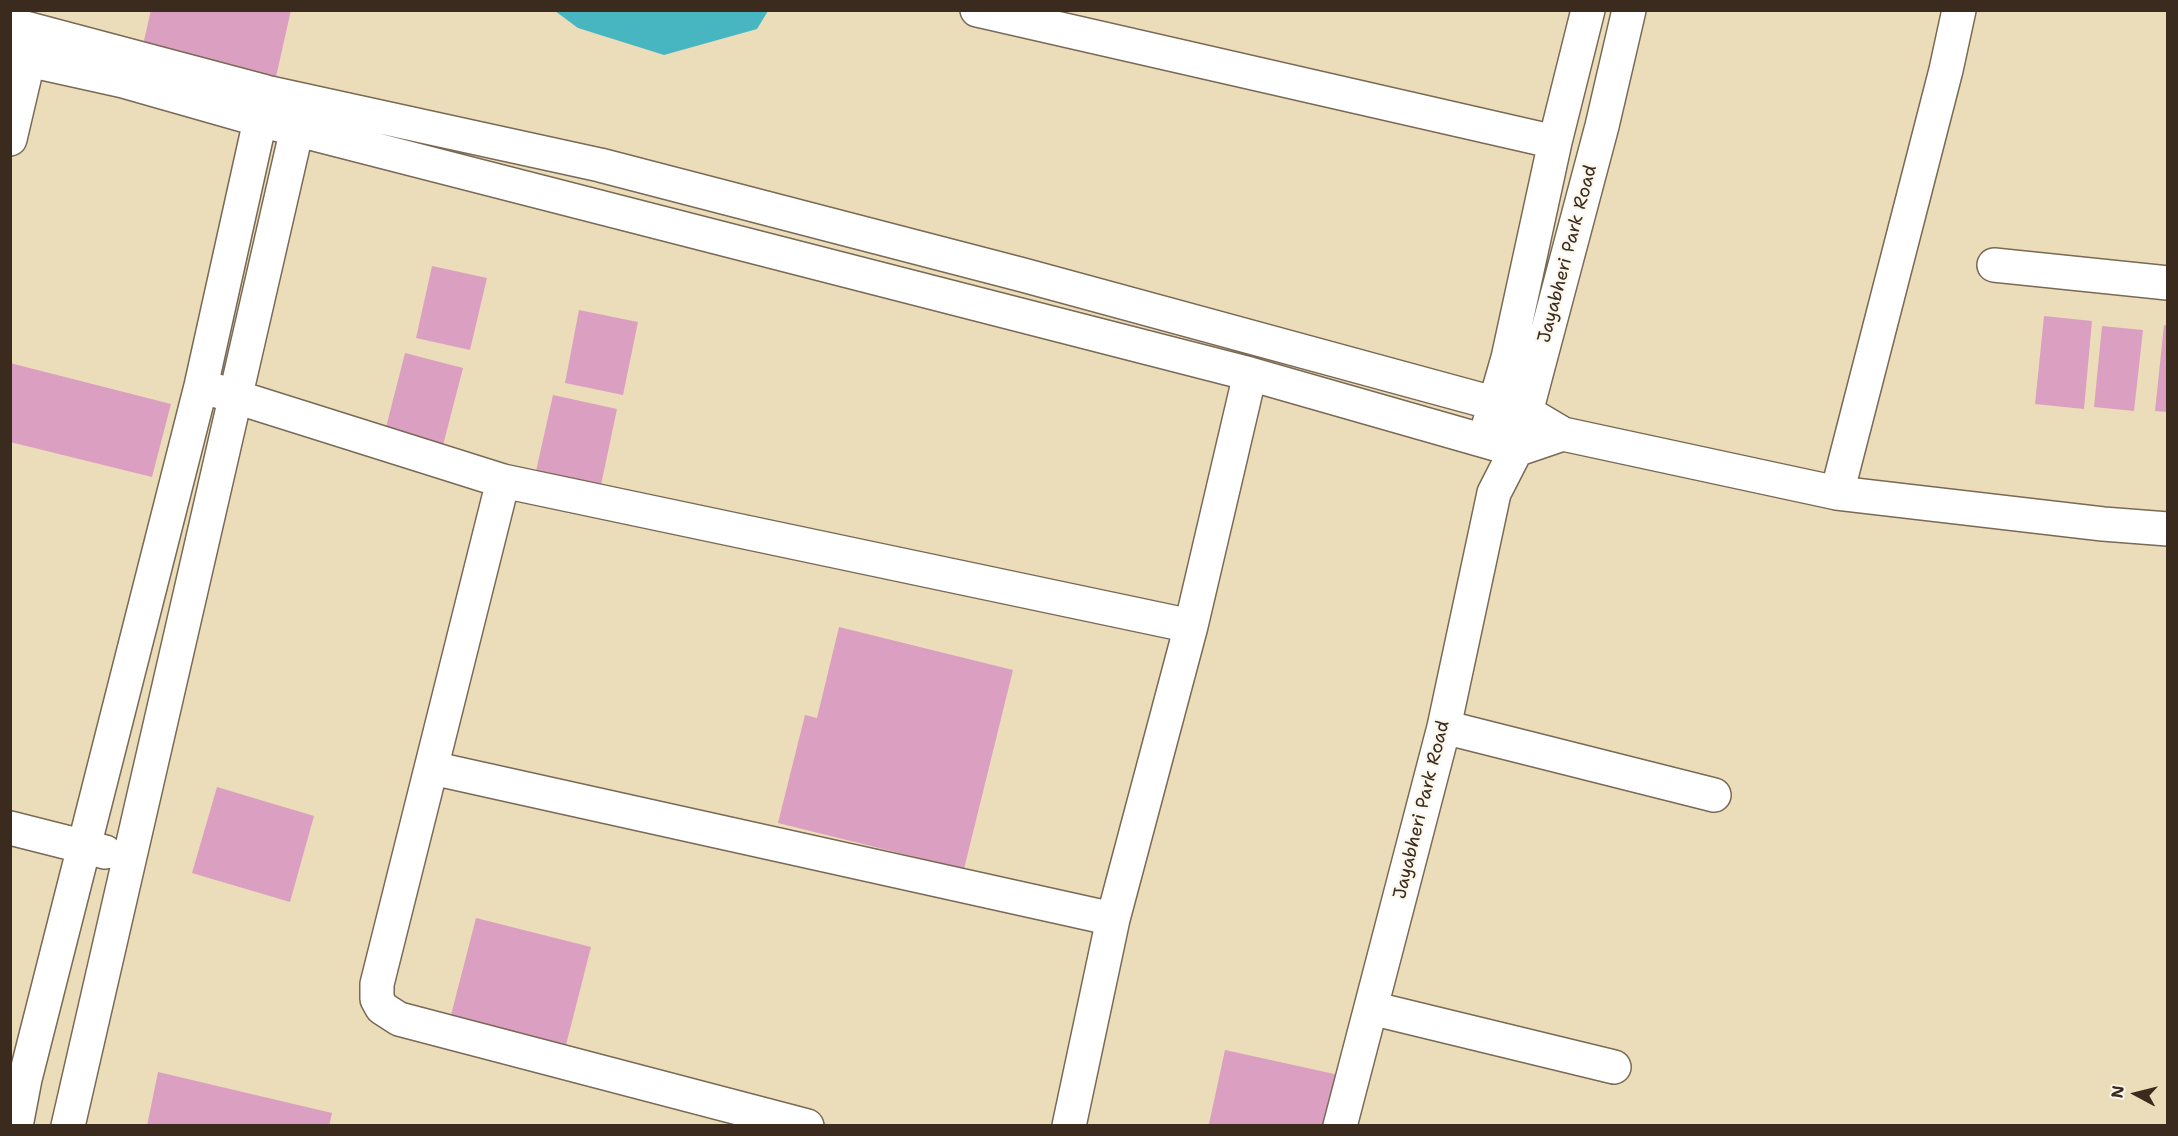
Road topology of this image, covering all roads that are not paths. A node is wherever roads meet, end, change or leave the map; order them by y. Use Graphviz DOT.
graph roads {
  1 [pos="977,10"];
  2 [pos="1588,10"];
  3 [pos="1629,10"];
  4 [pos="1959,10"];
  5 [pos="21,43"];
  6 [pos="263,106"];
  7 [pos="300,114"];
  8 [pos="10,139"];
  9 [pos="1555,142"];
  10 [pos="1994,265"];
  11 [pos="2168,282"];
  12 [pos="1250,374"];
  13 [pos="201,386"];
  14 [pos="234,395"];
  15 [pos="1494,403"];
  16 [pos="1526,412"];
  17 [pos="1563,434"];
  18 [pos="1484,441"];
  19 [pos="1516,450"];
  20 [pos="503,481"];
  21 [pos="1494,493"];
  22 [pos="1837,493"];
  23 [pos="2168,529"];
  24 [pos="1191,626"];
  25 [pos="1444,727"];
  26 [pos="432,768"];
  27 [pos="1714,795"];
  28 [pos="10,828"];
  29 [pos="84,847"];
  30 [pos="130,858"];
  31 [pos="1113,919"];
  32 [pos="1371,1008"];
  33 [pos="1614,1067"];
  34 [pos="18,1077"];
  35 [pos="76,1093"];
  36 [pos="16,1125"];
  37 [pos="68,1125"];
  38 [pos="807,1125"];
  39 [pos="1069,1125"];
  40 [pos="1340,1125"];
  1 -- 9 [label="street"];
  2 -- 9 [label="street, Jayabheri Park Road"];
  3 -- 16 [label="street, Jayabheri Park Road"];
  4 -- 22 [label="street"];
  5 -- 6 [label="street"];
  5 -- 8 [label="street"];
  6 -- 7 [label="street"];
  6 -- 13 [label="street"];
  7 -- 12 [label="street"];
  7 -- 14 [label="street"];
  7 -- 15 [label="street"];
  9 -- 15 [label="street, Jayabheri Park Road"];
  10 -- 11 [label="street"];
  12 -- 18 [label="street"];
  12 -- 24 [label="street"];
  13 -- 14 [label="street"];
  13 -- 29 [label="street"];
  14 -- 20 [label="street"];
  14 -- 30 [label="street"];
  15 -- 16 [label="street"];
  15 -- 18 [label="street, Jayabheri Park Road"];
  16 -- 17 [label="street"];
  16 -- 19 [label="street, Jayabheri Park Road"];
  17 -- 19 [label="street"];
  17 -- 22 [label="street"];
  18 -- 19 [label="street"];
  18 -- 21 [label="street, Jayabheri Park Road"];
  19 -- 21 [label="street, Jayabheri Park Road"];
  20 -- 24 [label="street"];
  20 -- 26 [label="street"];
  21 -- 25 [label="street, Jayabheri Park Road"];
  22 -- 23 [label="street"];
  24 -- 31 [label="street"];
  25 -- 27 [label="street"];
  25 -- 32 [label="street, Jayabheri Park Road"];
  26 -- 31 [label="street"];
  26 -- 38 [label="street"];
  28 -- 29 [label="street"];
  29 -- 30 [label="street"];
  29 -- 34 [label="street"];
  30 -- 35 [label="street"];
  31 -- 39 [label="street"];
  32 -- 33 [label="street"];
  32 -- 40 [label="street, Jayabheri Park Road"];
  34 -- 35 [label="street"];
  34 -- 36 [label="street"];
  35 -- 37 [label="street"];
}
